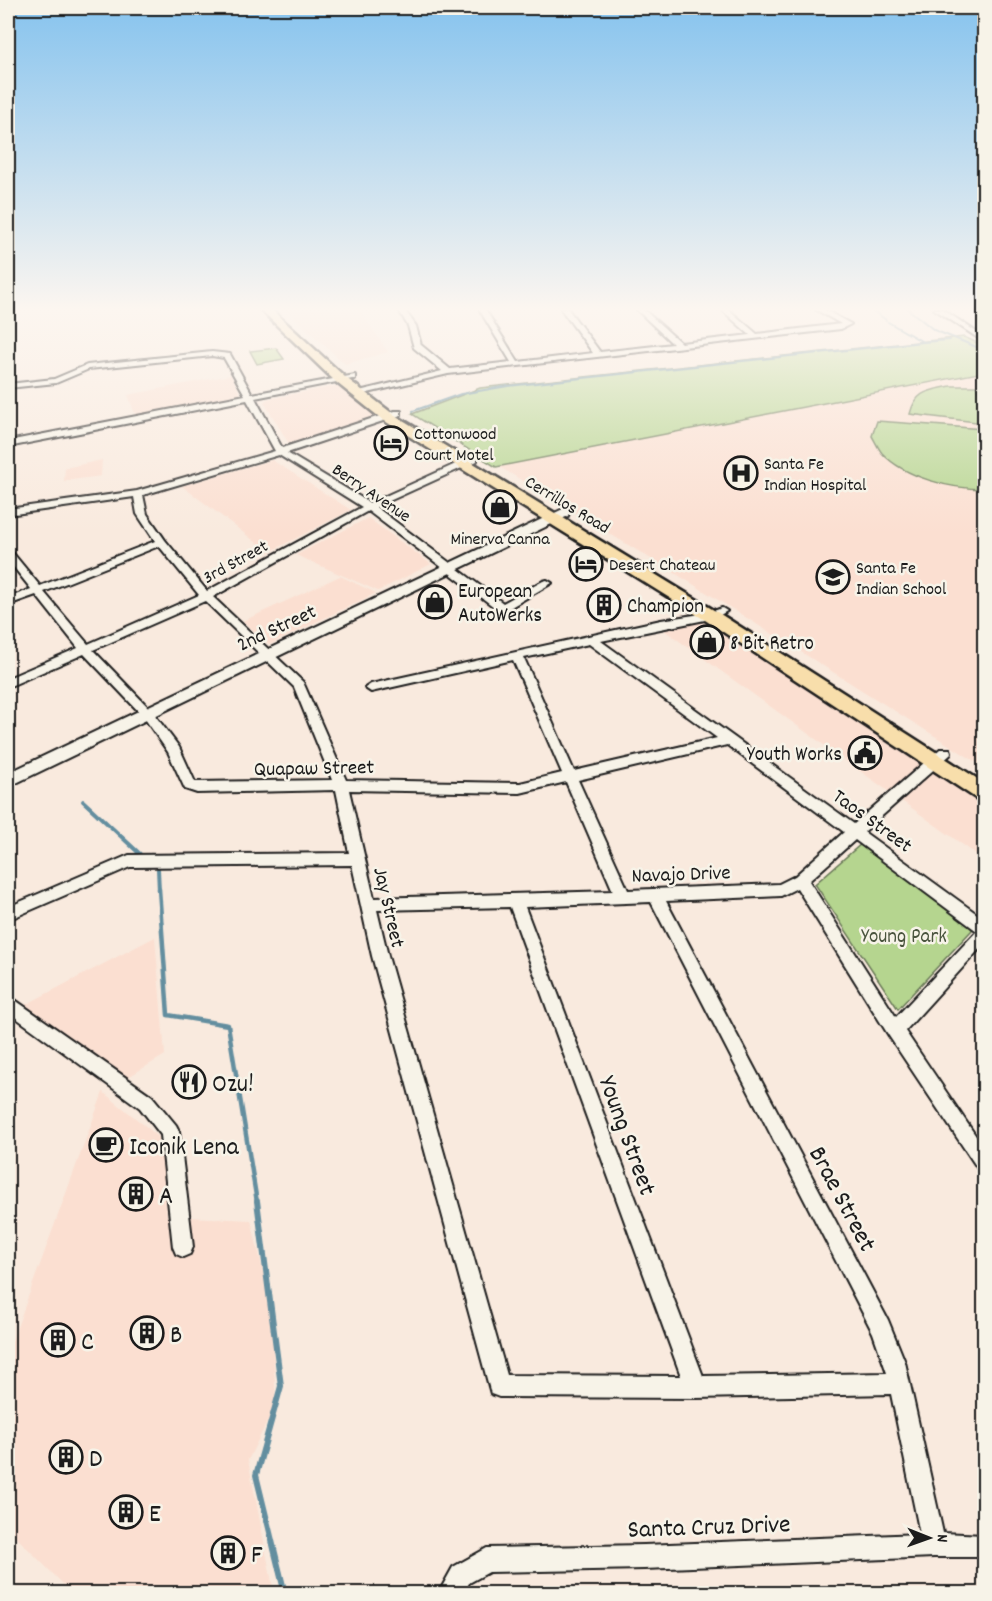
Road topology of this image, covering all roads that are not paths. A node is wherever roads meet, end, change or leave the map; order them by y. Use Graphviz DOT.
graph roads {
  1 [pos="37,384"];
  2 [pos="242,384"];
  3 [pos="322,384"];
  4 [pos="352,384"];
  5 [pos="398,384"];
  6 [pos="8,388"];
  7 [pos="363,392"];
  8 [pos="250,398"];
  9 [pos="393,415"];
  10 [pos="8,444"];
  11 [pos="280,452"];
  12 [pos="469,461"];
  13 [pos="138,494"];
  14 [pos="369,507"];
  15 [pos="8,512"];
  16 [pos="558,516"];
  17 [pos="161,542"];
  18 [pos="8,554"];
  19 [pos="449,568"];
  20 [pos="547,583"];
  21 [pos="37,591"];
  22 [pos="206,596"];
  23 [pos="8,602"];
  24 [pos="717,614"];
  25 [pos="592,639"];
  26 [pos="85,648"];
  27 [pos="268,653"];
  28 [pos="517,656"];
  29 [pos="8,682"];
  30 [pos="371,688"];
  31 [pos="147,713"];
  32 [pos="730,740"];
  33 [pos="940,757"];
  34 [pos="572,777"];
  35 [pos="984,778"];
  36 [pos="8,780"];
  37 [pos="341,785"];
  38 [pos="984,793"];
  39 [pos="854,832"];
  40 [pos="358,859"];
  41 [pos="800,880"];
  42 [pos="655,895"];
  43 [pos="623,896"];
  44 [pos="515,901"];
  45 [pos="368,904"];
  46 [pos="8,914"];
  47 [pos="984,927"];
  48 [pos="984,934"];
  49 [pos="8,1003"];
  50 [pos="895,1030"];
  51 [pos="984,1163"];
  52 [pos="183,1247"];
  53 [pos="900,1383"];
  54 [pos="696,1387"];
  55 [pos="934,1545"];
  56 [pos="984,1546"];
  57 [pos="450,1593"];
  1 -- 6 [label="street, Berry Avenue"];
  2 -- 8 [label="street, Berry Avenue"];
  3 -- 8 [label="street"];
  4 -- 7 [label="main road, Cerrillos Road"];
  5 -- 7 [label="street"];
  7 -- 9 [label="main road, Cerrillos Road"];
  8 -- 10 [label="street"];
  8 -- 11 [label="street, Berry Avenue"];
  9 -- 11 [label="street"];
  9 -- 12 [label="main road, Cerrillos Road"];
  11 -- 13 [label="street"];
  11 -- 14 [label="street, Berry Avenue"];
  12 -- 14 [label="street, 3rd Street"];
  12 -- 16 [label="main road, Cerrillos Road"];
  13 -- 15 [label="street"];
  13 -- 17 [label="street, Jay Street"];
  14 -- 19 [label="street, Berry Avenue"];
  14 -- 22 [label="street, 3rd Street"];
  16 -- 19 [label="street, 2nd Street"];
  16 -- 24 [label="main road, Cerrillos Road"];
  17 -- 21 [label="street"];
  17 -- 22 [label="street, Jay Street"];
  18 -- 21 [label="street, Quapaw Street"];
  19 -- 20 [label="street, Berry Avenue"];
  19 -- 27 [label="street, 2nd Street"];
  21 -- 23 [label="street"];
  21 -- 26 [label="street, Quapaw Street"];
  22 -- 26 [label="street, 3rd Street"];
  22 -- 27 [label="street, Jay Street"];
  24 -- 25 [label="street"];
  24 -- 33 [label="main road, Cerrillos Road"];
  25 -- 28 [label="street"];
  25 -- 32 [label="street, Taos Street"];
  26 -- 29 [label="street, 3rd Street"];
  26 -- 31 [label="street, Quapaw Street"];
  27 -- 31 [label="street, 2nd Street"];
  27 -- 37 [label="street, Jay Street"];
  28 -- 30 [label="street"];
  28 -- 34 [label="street"];
  31 -- 36 [label="street, 2nd Street"];
  31 -- 37 [label="street, Quapaw Street"];
  32 -- 34 [label="street, Quapaw Street"];
  32 -- 39 [label="street, Taos Street"];
  33 -- 35 [label="main road, Cerrillos Road"];
  33 -- 38 [label="main road, Cerrillos Road"];
  33 -- 39 [label="street, Navajo Drive"];
  34 -- 37 [label="street, Quapaw Street"];
  34 -- 43 [label="street"];
  37 -- 40 [label="street, Jay Street"];
  39 -- 41 [label="street, Navajo Drive"];
  39 -- 47 [label="street, Taos Street"];
  40 -- 45 [label="street, Jay Street"];
  40 -- 46 [label="street"];
  41 -- 42 [label="street, Navajo Drive"];
  41 -- 50 [label="street"];
  42 -- 43 [label="street, Navajo Drive"];
  42 -- 53 [label="street, Brae Street"];
  43 -- 44 [label="street, Navajo Drive"];
  44 -- 45 [label="street, Navajo Drive"];
  44 -- 54 [label="street, Young Street"];
  45 -- 54 [label="street, Jay Street"];
  48 -- 50 [label="street"];
  49 -- 52 [label="street"];
  50 -- 51 [label="street"];
  53 -- 54 [label="street"];
  53 -- 55 [label="street, Brae Street"];
  55 -- 56 [label="street, Santa Cruz Drive"];
  55 -- 57 [label="street, Santa Cruz Drive"];
}
